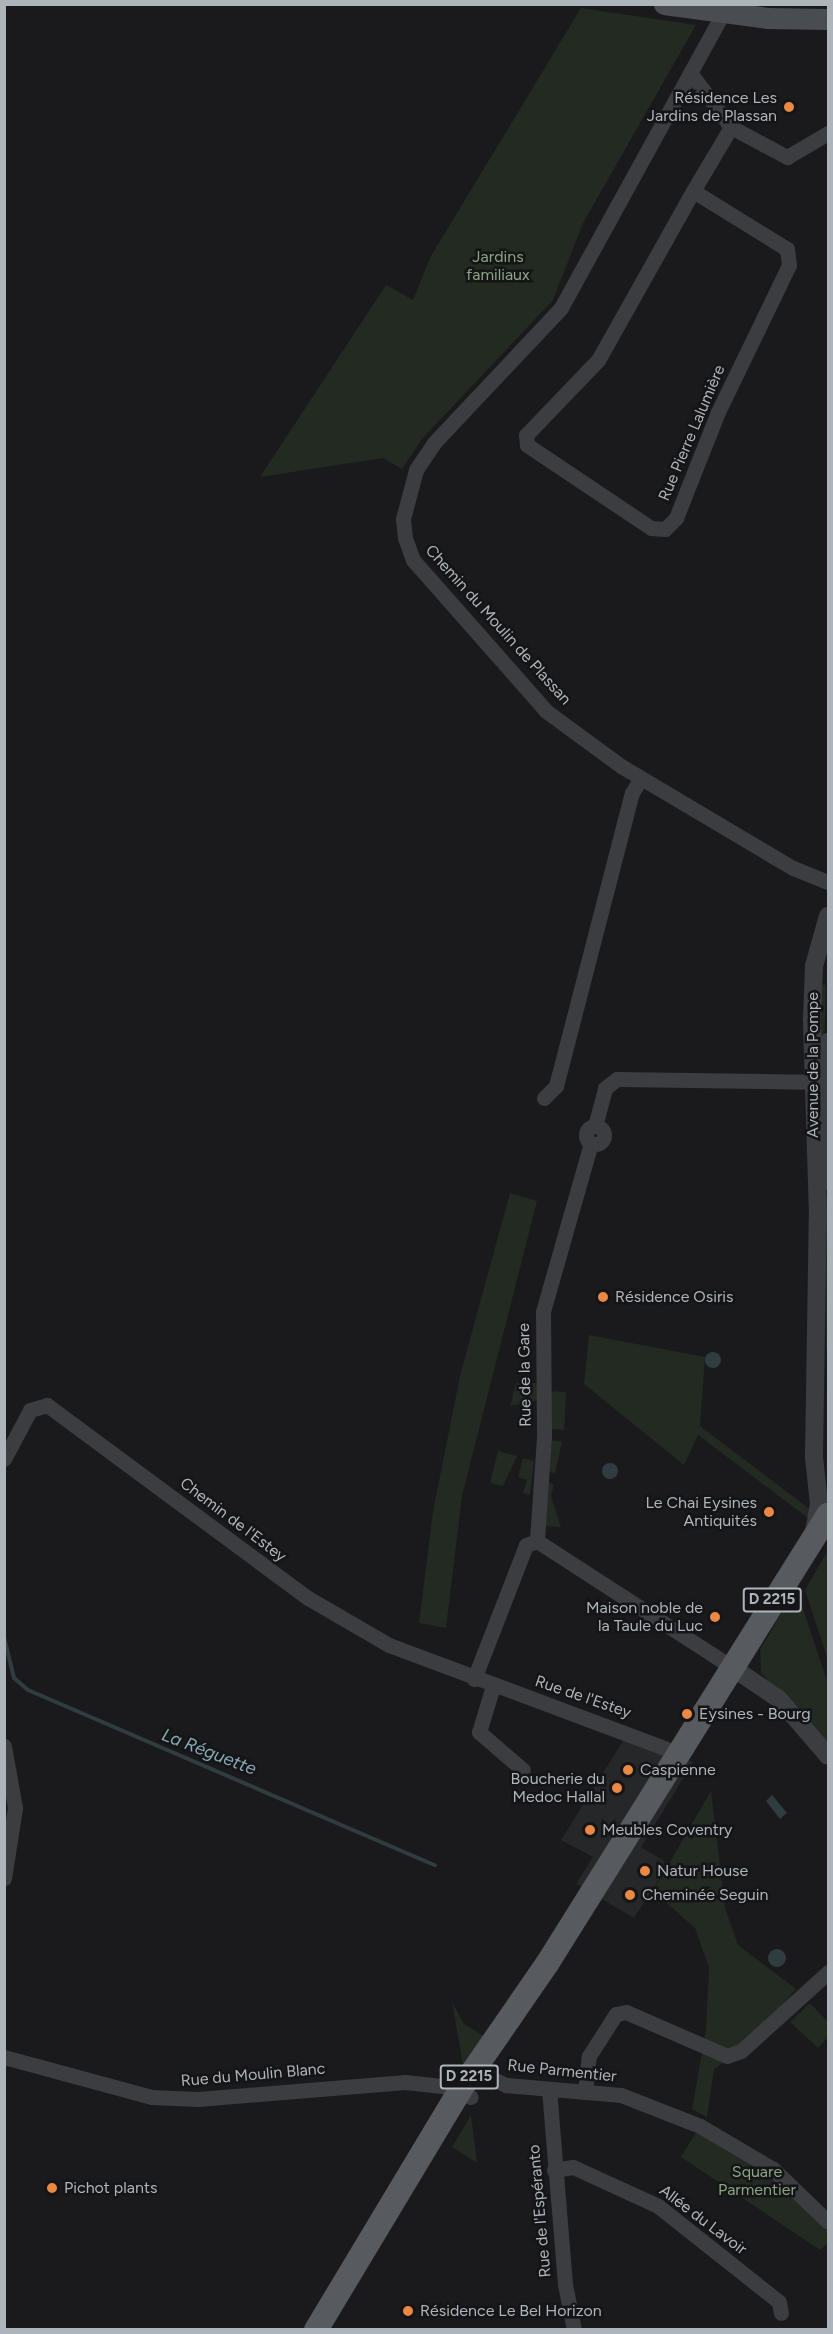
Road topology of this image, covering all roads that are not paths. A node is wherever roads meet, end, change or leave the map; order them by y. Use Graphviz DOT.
graph roads {
  1 [pos="664,4"];
  2 [pos="726,9"];
  3 [pos="767,18"];
  4 [pos="828,19"];
  5 [pos="828,31"];
  6 [pos="691,74"];
  7 [pos="731,127"];
  8 [pos="828,134"];
  9 [pos="693,191"];
  10 [pos="641,778"];
  11 [pos="828,882"];
  12 [pos="828,917"];
  13 [pos="828,1042"];
  14 [pos="819,1082"];
  15 [pos="544,1098"];
  16 [pos="816,1435"];
  17 [pos="4,1459"];
  18 [pos="828,1468"];
  19 [pos="828,1515"];
  20 [pos="813,1534"];
  21 [pos="537,1541"];
  22 [pos="730,1666"];
  23 [pos="474,1679"];
  24 [pos="493,1686"];
  25 [pos="4,1746"];
  26 [pos="678,1753"];
  27 [pos="828,1756"];
  28 [pos="523,1770"];
  29 [pos="4,1878"];
  30 [pos="828,1972"];
  31 [pos="4,2056"];
  32 [pos="479,2072"];
  33 [pos="549,2089"];
  34 [pos="585,2092"];
  35 [pos="465,2094"];
  36 [pos="554,2170"];
  37 [pos="828,2222"];
  38 [pos="781,2313"];
  39 [pos="316,2330"];
  40 [pos="574,2330"];
  1 -- 2 [label="main road"];
  2 -- 3 [label="main road"];
  2 -- 6 [label="street, Chemin du Moulin de Plassan"];
  3 -- 4 [label="main road"];
  3 -- 5 [label="main road"];
  6 -- 7 [label="street"];
  6 -- 10 [label="street, Chemin du Moulin de Plassan"];
  7 -- 8 [label="street"];
  7 -- 9 [label="street, Rue Pierre Lalumière"];
  9 -- 9 [label="street, Rue Pierre Lalumière"];
  10 -- 11 [label="street, Chemin du Moulin de Plassan"];
  10 -- 15 [label="street"];
  12 -- 14 [label="street, Avenue de la Pompe"];
  13 -- 14 [label="street, Avenue de la Pompe"];
  14 -- 16 [label="street, Avenue de la Pompe"];
  14 -- 21 [label="street, Rue de la Gare"];
  16 -- 18 [label="street, Avenue de la Pompe"];
  16 -- 20 [label="street, Avenue de la Pompe"];
  17 -- 23 [label="street, Chemin de l'Estey"];
  19 -- 20 [label="main road, D 2215"];
  20 -- 22 [label="main road, D 2215"];
  21 -- 22 [label="street"];
  21 -- 23 [label="street"];
  22 -- 26 [label="main road, D 2215"];
  22 -- 27 [label="street"];
  23 -- 24 [label="street, Rue de l'Estey"];
  24 -- 26 [label="street, Rue de l'Estey"];
  24 -- 28 [label="street"];
  25 -- 29 [label="street"];
  26 -- 32 [label="main road, D 2215"];
  30 -- 34 [label="street"];
  31 -- 35 [label="street, Rue du Moulin Blanc"];
  32 -- 33 [label="street, Rue Parmentier"];
  32 -- 35 [label="main road, D 2215"];
  33 -- 34 [label="street, Rue Parmentier"];
  33 -- 36 [label="street, Rue de l'Espéranto"];
  34 -- 37 [label="street, Rue Parmentier"];
  35 -- 39 [label="main road, D 2215"];
  36 -- 38 [label="street, Allée du Lavoir"];
  36 -- 40 [label="street, Rue de l'Espéranto"];
}
